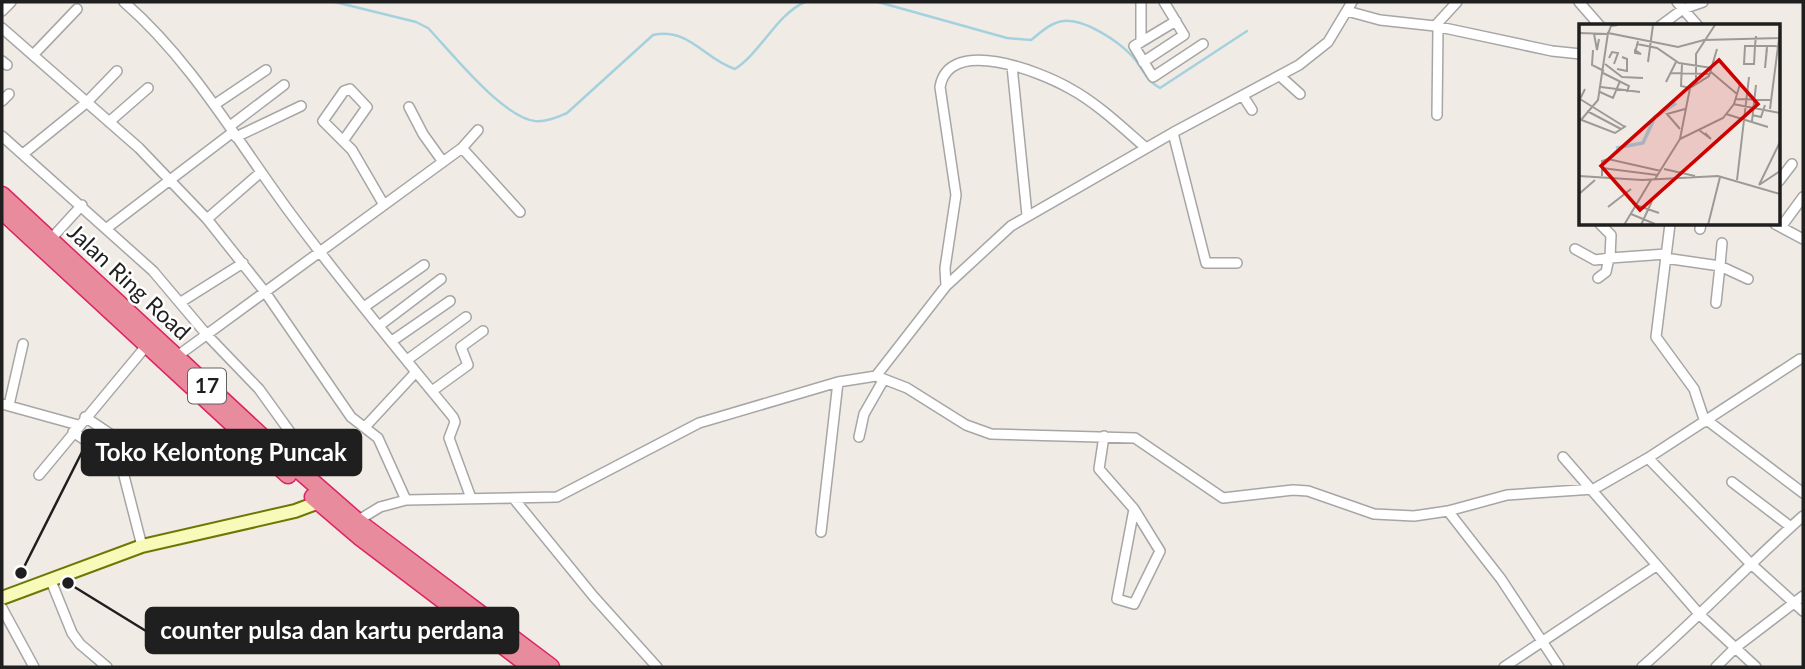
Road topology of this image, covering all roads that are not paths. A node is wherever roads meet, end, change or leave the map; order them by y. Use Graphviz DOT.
graph roads {
  1 [pos="12,2"];
  2 [pos="124,2"];
  3 [pos="1141,2"];
  4 [pos="1164,2"];
  5 [pos="1457,2"];
  6 [pos="1579,2"];
  7 [pos="1703,2"];
  8 [pos="1680,5"];
  9 [pos="1350,6"];
  10 [pos="76,9"];
  11 [pos="2,11"];
  12 [pos="1176,21"];
  13 [pos="1598,24"];
  14 [pos="1662,24"];
  15 [pos="1696,24"];
  16 [pos="1437,27"];
  17 [pos="2,28"];
  18 [pos="1141,42"];
  19 [pos="1203,44"];
  20 [pos="34,54"];
  21 [pos="1579,54"];
  22 [pos="1143,62"];
  23 [pos="1012,66"];
  24 [pos="266,70"];
  25 [pos="117,71"];
  26 [pos="1280,76"];
  27 [pos="284,85"];
  28 [pos="148,88"];
  29 [pos="1300,94"];
  30 [pos="1243,96"];
  31 [pos="86,103"];
  32 [pos="214,105"];
  33 [pos="301,106"];
  34 [pos="409,107"];
  35 [pos="1252,110"];
  36 [pos="1437,115"];
  37 [pos="109,122"];
  38 [pos="478,130"];
  39 [pos="233,132"];
  40 [pos="1175,132"];
  41 [pos="2,136"];
  42 [pos="343,141"];
  43 [pos="462,148"];
  44 [pos="1146,148"];
  45 [pos="23,153"];
  46 [pos="443,162"];
  47 [pos="1792,164"];
  48 [pos="261,172"];
  49 [pos="170,178"];
  50 [pos="1780,180"];
  51 [pos="2,195"];
  52 [pos="1803,197"];
  53 [pos="82,205"];
  54 [pos="384,205"];
  55 [pos="2,211"];
  56 [pos="520,212"];
  57 [pos="1027,215"];
  58 [pos="207,219"];
  59 [pos="1780,224"];
  60 [pos="1602,226"];
  61 [pos="1670,226"];
  62 [pos="1778,226"];
  63 [pos="107,228"];
  64 [pos="1803,239"];
  65 [pos="50,240"];
  66 [pos="1722,243"];
  67 [pos="1576,249"];
  68 [pos="322,252"];
  69 [pos="1665,256"];
  70 [pos="1610,258"];
  71 [pos="1237,262"];
  72 [pos="243,263"];
  73 [pos="424,265"];
  74 [pos="1720,266"];
  75 [pos="1598,278"];
  76 [pos="441,279"];
  77 [pos="1748,279"];
  78 [pos="946,286"];
  79 [pos="265,292"];
  80 [pos="450,301"];
  81 [pos="181,303"];
  82 [pos="1716,303"];
  83 [pos="364,307"];
  84 [pos="466,317"];
  85 [pos="379,326"];
  86 [pos="483,331"];
  87 [pos="203,337"];
  88 [pos="392,341"];
  89 [pos="23,344"];
  90 [pos="147,345"];
  91 [pos="180,354"];
  92 [pos="1800,359"];
  93 [pos="407,360"];
  94 [pos="416,372"];
  95 [pos="880,377"];
  96 [pos="838,382"];
  97 [pos="432,391"];
  98 [pos="5,405"];
  99 [pos="85,417"];
  100 [pos="1706,421"];
  101 [pos="365,428"];
  102 [pos="76,429"];
  103 [pos="1104,436"];
  104 [pos="859,437"];
  105 [pos="1563,457"];
  106 [pos="285,458"];
  107 [pos="1648,458"];
  108 [pos="121,464"];
  109 [pos="39,475"];
  110 [pos="1732,482"];
  111 [pos="1594,489"];
  112 [pos="1803,493"];
  113 [pos="471,498"];
  114 [pos="514,499"];
  115 [pos="407,500"];
  116 [pos="318,502"];
  117 [pos="1134,509"];
  118 [pos="1448,511"];
  119 [pos="1803,516"];
  120 [pos="357,521"];
  121 [pos="1791,527"];
  122 [pos="821,532"];
  123 [pos="142,546"];
  124 [pos="1750,563"];
  125 [pos="1656,566"];
  126 [pos="51,581"];
  127 [pos="1803,596"];
  128 [pos="2,598"];
  129 [pos="1793,601"];
  130 [pos="2,608"];
  131 [pos="1803,611"];
  132 [pos="1701,616"];
  133 [pos="1543,641"];
  134 [pos="1735,648"];
  135 [pos="34,667"];
  136 [pos="107,667"];
  137 [pos="531,667"];
  138 [pos="551,667"];
  139 [pos="657,667"];
  140 [pos="1504,667"];
  141 [pos="1559,667"];
  142 [pos="1642,667"];
  143 [pos="1716,667"];
  144 [pos="1756,667"];
  1 -- 11 [label="street"];
  2 -- 32 [label="street"];
  3 -- 18 [label="street"];
  4 -- 12 [label="street"];
  5 -- 16 [label="street"];
  6 -- 13 [label="street"];
  7 -- 8 [label="street"];
  8 -- 14 [label="street"];
  8 -- 15 [label="street"];
  9 -- 16 [label="street"];
  9 -- 26 [label="street"];
  10 -- 20 [label="street"];
  12 -- 18 [label="street"];
  12 -- 22 [label="street"];
  16 -- 21 [label="street"];
  16 -- 36 [label="street"];
  17 -- 20 [label="street"];
  18 -- 22 [label="street"];
  19 -- 22 [label="street"];
  20 -- 31 [label="street"];
  23 -- 44 [label="street"];
  23 -- 57 [label="street"];
  23 -- 78 [label="street"];
  24 -- 32 [label="street"];
  25 -- 31 [label="street"];
  26 -- 29 [label="street"];
  26 -- 30 [label="street"];
  27 -- 39 [label="street"];
  28 -- 37 [label="street"];
  30 -- 35 [label="street"];
  30 -- 40 [label="street"];
  31 -- 37 [label="street"];
  31 -- 45 [label="street"];
  32 -- 39 [label="street"];
  33 -- 39 [label="street"];
  34 -- 46 [label="street"];
  37 -- 49 [label="street"];
  38 -- 43 [label="street"];
  39 -- 48 [label="street"];
  39 -- 49 [label="street"];
  40 -- 44 [label="street"];
  40 -- 71 [label="street"];
  41 -- 45 [label="street"];
  42 -- 42 [label="street"];
  42 -- 54 [label="street"];
  43 -- 46 [label="street"];
  43 -- 56 [label="street"];
  44 -- 57 [label="street"];
  45 -- 53 [label="street"];
  46 -- 54 [label="street"];
  47 -- 50 [label="street"];
  48 -- 58 [label="street"];
  48 -- 68 [label="street"];
  49 -- 58 [label="street"];
  49 -- 63 [label="street"];
  51 -- 65 [label="highway, Jalan Ring Road / 17"];
  52 -- 59 [label="street"];
  53 -- 63 [label="street"];
  53 -- 65 [label="street"];
  54 -- 68 [label="street"];
  55 -- 90 [label="highway, Jalan Ring Road / 17"];
  57 -- 78 [label="street"];
  58 -- 72 [label="street"];
  60 -- 70 [label="street"];
  61 -- 69 [label="street"];
  62 -- 64 [label="street"];
  63 -- 81 [label="street"];
  65 -- 91 [label="highway, Jalan Ring Road / 17"];
  66 -- 74 [label="street"];
  67 -- 70 [label="street"];
  68 -- 79 [label="street"];
  68 -- 83 [label="street"];
  69 -- 70 [label="street"];
  69 -- 74 [label="street"];
  69 -- 100 [label="street"];
  70 -- 75 [label="street"];
  72 -- 79 [label="street"];
  72 -- 81 [label="street"];
  73 -- 83 [label="street"];
  74 -- 77 [label="street"];
  74 -- 82 [label="street"];
  76 -- 85 [label="street"];
  78 -- 95 [label="street"];
  79 -- 87 [label="street"];
  79 -- 101 [label="street"];
  80 -- 88 [label="street"];
  81 -- 87 [label="street"];
  83 -- 85 [label="street"];
  84 -- 93 [label="street"];
  85 -- 88 [label="street"];
  86 -- 97 [label="street"];
  87 -- 91 [label="street"];
  87 -- 106 [label="street"];
  88 -- 93 [label="street"];
  89 -- 98 [label="street"];
  90 -- 99 [label="street"];
  90 -- 116 [label="highway, Jalan Ring Road / 17"];
  91 -- 106 [label="highway, Jalan Ring Road / 17"];
  92 -- 100 [label="street"];
  93 -- 94 [label="street"];
  94 -- 97 [label="street"];
  94 -- 101 [label="street"];
  95 -- 96 [label="street"];
  95 -- 103 [label="street"];
  95 -- 104 [label="street"];
  96 -- 114 [label="street"];
  96 -- 122 [label="street"];
  97 -- 113 [label="street"];
  98 -- 102 [label="street"];
  99 -- 102 [label="street"];
  99 -- 108 [label="street"];
  100 -- 107 [label="street"];
  100 -- 112 [label="street"];
  101 -- 115 [label="street"];
  102 -- 108 [label="street"];
  102 -- 109 [label="street"];
  103 -- 117 [label="street"];
  103 -- 118 [label="street"];
  105 -- 111 [label="street"];
  106 -- 120 [label="highway, Jalan Ring Road / 17"];
  107 -- 111 [label="street"];
  107 -- 124 [label="street"];
  108 -- 123 [label="street"];
  110 -- 121 [label="street"];
  111 -- 118 [label="street"];
  111 -- 125 [label="street"];
  113 -- 114 [label="street"];
  113 -- 115 [label="street"];
  114 -- 139 [label="street"];
  115 -- 120 [label="street"];
  116 -- 123 [label="street"];
  116 -- 137 [label="highway, Jalan Ring Road / 17"];
  117 -- 117 [label="street"];
  118 -- 133 [label="street"];
  119 -- 121 [label="street"];
  120 -- 138 [label="highway, Jalan Ring Road / 17"];
  121 -- 124 [label="street"];
  123 -- 126 [label="street"];
  124 -- 129 [label="street"];
  124 -- 132 [label="street"];
  125 -- 132 [label="street"];
  125 -- 133 [label="street"];
  126 -- 128 [label="street"];
  126 -- 136 [label="street"];
  127 -- 129 [label="street"];
  129 -- 131 [label="street"];
  129 -- 134 [label="street"];
  130 -- 135 [label="street"];
  132 -- 134 [label="street"];
  132 -- 142 [label="street"];
  133 -- 140 [label="street"];
  133 -- 141 [label="street"];
  134 -- 143 [label="street"];
  134 -- 144 [label="street"];
}
